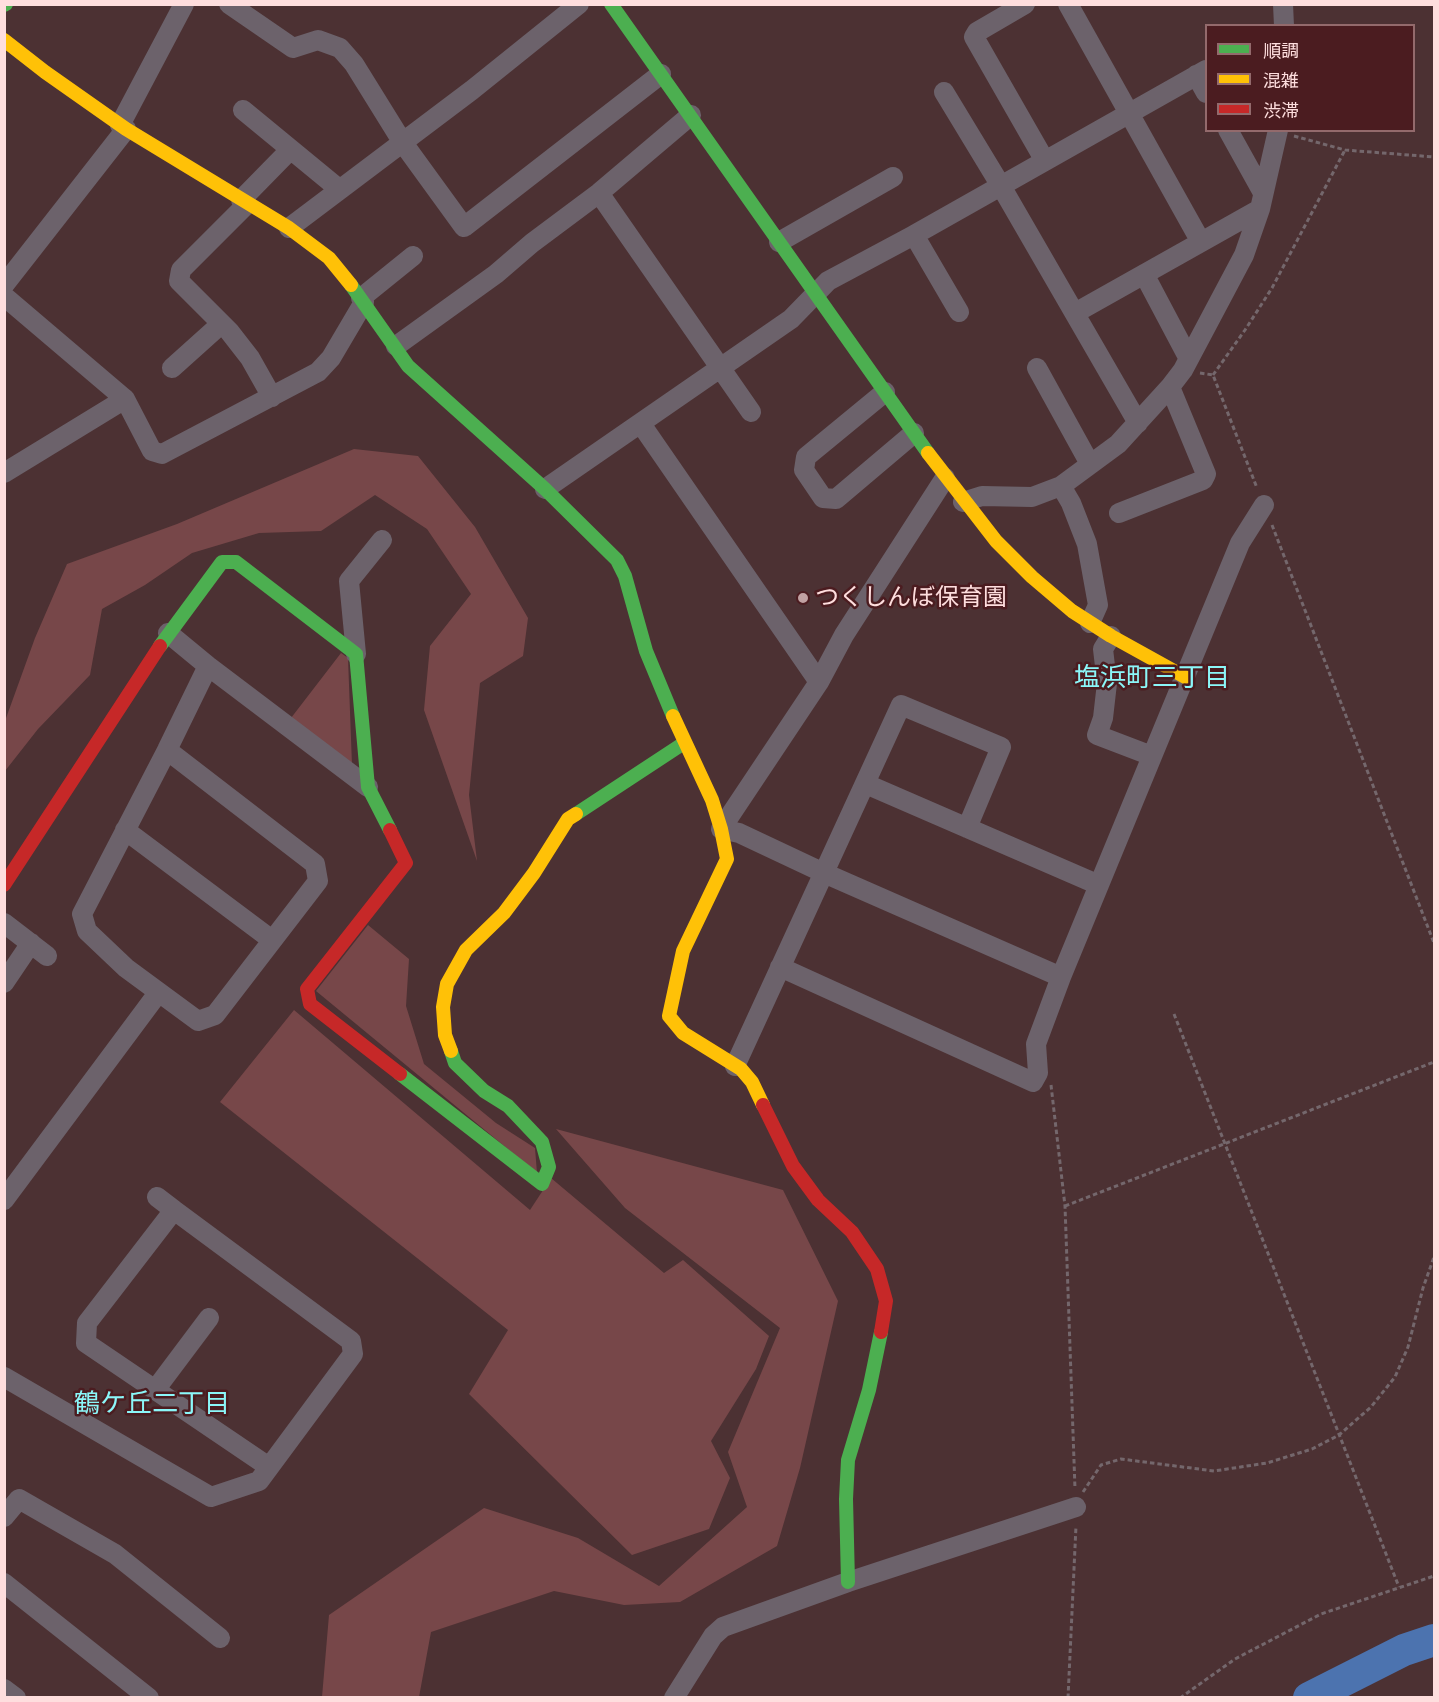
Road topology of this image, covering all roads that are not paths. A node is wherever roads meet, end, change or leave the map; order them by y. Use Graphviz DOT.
graph roads {
  1 [pos="184,4"];
  2 [pos="229,4"];
  3 [pos="579,4"];
  4 [pos="610,4"];
  5 [pos="1025,4"];
  6 [pos="1068,4"];
  7 [pos="1283,4"];
  8 [pos="1284,24"];
  9 [pos="4,40"];
  10 [pos="1202,72"];
  11 [pos="661,74"];
  12 [pos="1205,88"];
  13 [pos="944,92"];
  14 [pos="243,111"];
  15 [pos="1129,113"];
  16 [pos="691,115"];
  17 [pos="123,127"];
  18 [pos="1229,132"];
  19 [pos="1278,132"];
  20 [pos="403,143"];
  21 [pos="291,150"];
  22 [pos="1045,161"];
  23 [pos="893,177"];
  24 [pos="1001,186"];
  25 [pos="339,189"];
  26 [pos="599,193"];
  27 [pos="1262,201"];
  28 [pos="244,202"];
  29 [pos="289,228"];
  30 [pos="914,235"];
  31 [pos="779,242"];
  32 [pos="1201,242"];
  33 [pos="413,256"];
  34 [pos="1144,274"];
  35 [pos="4,285"];
  36 [pos="815,294"];
  37 [pos="4,296"];
  38 [pos="362,300"];
  39 [pos="958,312"];
  40 [pos="1075,313"];
  41 [pos="221,324"];
  42 [pos="396,346"];
  43 [pos="1186,365"];
  44 [pos="172,368"];
  45 [pos="720,368"];
  46 [pos="1037,368"];
  47 [pos="1170,387"];
  48 [pos="885,392"];
  49 [pos="272,397"];
  50 [pos="125,399"];
  51 [pos="751,412"];
  52 [pos="1138,423"];
  53 [pos="641,424"];
  54 [pos="914,433"];
  55 [pos="1090,464"];
  56 [pos="4,472"];
  57 [pos="945,477"];
  58 [pos="1061,486"];
  59 [pos="545,489"];
  60 [pos="963,502"];
  61 [pos="1264,504"];
  62 [pos="1119,513"];
  63 [pos="382,540"];
  64 [pos="1090,623"];
  65 [pos="168,633"];
  66 [pos="1112,636"];
  67 [pos="356,654"];
  68 [pos="208,666"];
  69 [pos="1185,677"];
  70 [pos="819,682"];
  71 [pos="684,743"];
  72 [pos="167,750"];
  73 [pos="1152,756"];
  74 [pos="866,784"];
  75 [pos="368,788"];
  76 [pos="967,828"];
  77 [pos="721,829"];
  78 [pos="125,830"];
  79 [pos="824,873"];
  80 [pos="4,885"];
  81 [pos="1099,885"];
  82 [pos="4,923"];
  83 [pos="272,940"];
  84 [pos="31,943"];
  85 [pos="47,956"];
  86 [pos="780,968"];
  87 [pos="1061,977"];
  88 [pos="4,983"];
  89 [pos="158,993"];
  90 [pos="735,1066"];
  91 [pos="157,1197"];
  92 [pos="4,1200"];
  93 [pos="174,1210"];
  94 [pos="208,1318"];
  95 [pos="4,1377"];
  96 [pos="155,1390"];
  97 [pos="269,1467"];
  98 [pos="12,1495"];
  99 [pos="1076,1507"];
  100 [pos="4,1517"];
  101 [pos="4,1582"];
  102 [pos="848,1582"];
  103 [pos="220,1638"];
  104 [pos="4,1689"];
  105 [pos="142,1696"];
  106 [pos="16,1698"];
  107 [pos="674,1698"];
  1 -- 17 [label="street"];
  2 -- 20 [label="street"];
  3 -- 20 [label="street"];
  4 -- 11 [label="street"];
  5 -- 22 [label="street"];
  6 -- 15 [label="street"];
  7 -- 8 [label="street"];
  9 -- 17 [label="street"];
  10 -- 12 [label="street"];
  10 -- 15 [label="street"];
  11 -- 16 [label="street"];
  11 -- 20 [label="street"];
  13 -- 24 [label="street"];
  14 -- 21 [label="street"];
  15 -- 22 [label="street"];
  15 -- 32 [label="street"];
  16 -- 26 [label="street"];
  16 -- 31 [label="street"];
  17 -- 28 [label="street"];
  17 -- 35 [label="street"];
  18 -- 27 [label="street"];
  19 -- 27 [label="street"];
  20 -- 25 [label="street"];
  21 -- 25 [label="street"];
  21 -- 28 [label="street"];
  22 -- 24 [label="street"];
  23 -- 31 [label="street"];
  24 -- 30 [label="street"];
  24 -- 40 [label="street"];
  25 -- 29 [label="street"];
  26 -- 42 [label="street"];
  26 -- 45 [label="street"];
  27 -- 32 [label="street"];
  27 -- 43 [label="street"];
  28 -- 29 [label="street"];
  28 -- 41 [label="street"];
  29 -- 38 [label="street"];
  30 -- 36 [label="street"];
  30 -- 39 [label="street"];
  31 -- 36 [label="street"];
  32 -- 34 [label="street"];
  33 -- 38 [label="street"];
  34 -- 40 [label="street"];
  34 -- 43 [label="street"];
  36 -- 45 [label="street"];
  36 -- 48 [label="street"];
  37 -- 50 [label="street"];
  38 -- 42 [label="street"];
  38 -- 49 [label="street"];
  40 -- 52 [label="street"];
  41 -- 44 [label="street"];
  41 -- 49 [label="street"];
  42 -- 59 [label="street"];
  43 -- 47 [label="street"];
  45 -- 51 [label="street"];
  45 -- 53 [label="street"];
  46 -- 55 [label="street"];
  47 -- 52 [label="street"];
  47 -- 62 [label="street"];
  48 -- 54 [label="street"];
  48 -- 54 [label="street"];
  49 -- 50 [label="street"];
  50 -- 56 [label="street"];
  52 -- 55 [label="street"];
  53 -- 59 [label="street"];
  53 -- 70 [label="street"];
  54 -- 57 [label="street"];
  55 -- 58 [label="street"];
  57 -- 60 [label="street"];
  57 -- 70 [label="street"];
  58 -- 60 [label="street"];
  58 -- 64 [label="street"];
  59 -- 71 [label="street"];
  60 -- 64 [label="street"];
  61 -- 69 [label="street"];
  63 -- 67 [label="street"];
  64 -- 66 [label="street"];
  65 -- 67 [label="street"];
  65 -- 68 [label="street"];
  65 -- 80 [label="street"];
  66 -- 69 [label="street"];
  66 -- 73 [label="street"];
  67 -- 75 [label="street"];
  68 -- 72 [label="street"];
  68 -- 75 [label="street"];
  69 -- 73 [label="street"];
  70 -- 77 [label="street"];
  71 -- 75 [label="street"];
  71 -- 77 [label="street"];
  72 -- 78 [label="street"];
  72 -- 83 [label="street"];
  73 -- 81 [label="street"];
  74 -- 76 [label="street"];
  74 -- 76 [label="street"];
  74 -- 79 [label="street"];
  76 -- 81 [label="street"];
  77 -- 79 [label="street"];
  77 -- 90 [label="street"];
  78 -- 83 [label="street"];
  78 -- 89 [label="street"];
  79 -- 86 [label="street"];
  79 -- 87 [label="street"];
  81 -- 87 [label="street"];
  82 -- 84 [label="street"];
  83 -- 89 [label="street"];
  84 -- 85 [label="street"];
  84 -- 88 [label="street"];
  86 -- 87 [label="street"];
  86 -- 90 [label="street"];
  89 -- 92 [label="street"];
  90 -- 102 [label="street"];
  91 -- 93 [label="street"];
  93 -- 96 [label="street"];
  93 -- 97 [label="street"];
  94 -- 96 [label="street"];
  95 -- 97 [label="street"];
  96 -- 97 [label="street"];
  98 -- 100 [label="street"];
  98 -- 103 [label="street"];
  99 -- 102 [label="street"];
  101 -- 105 [label="street"];
  102 -- 107 [label="street"];
  104 -- 106 [label="street"];
}
